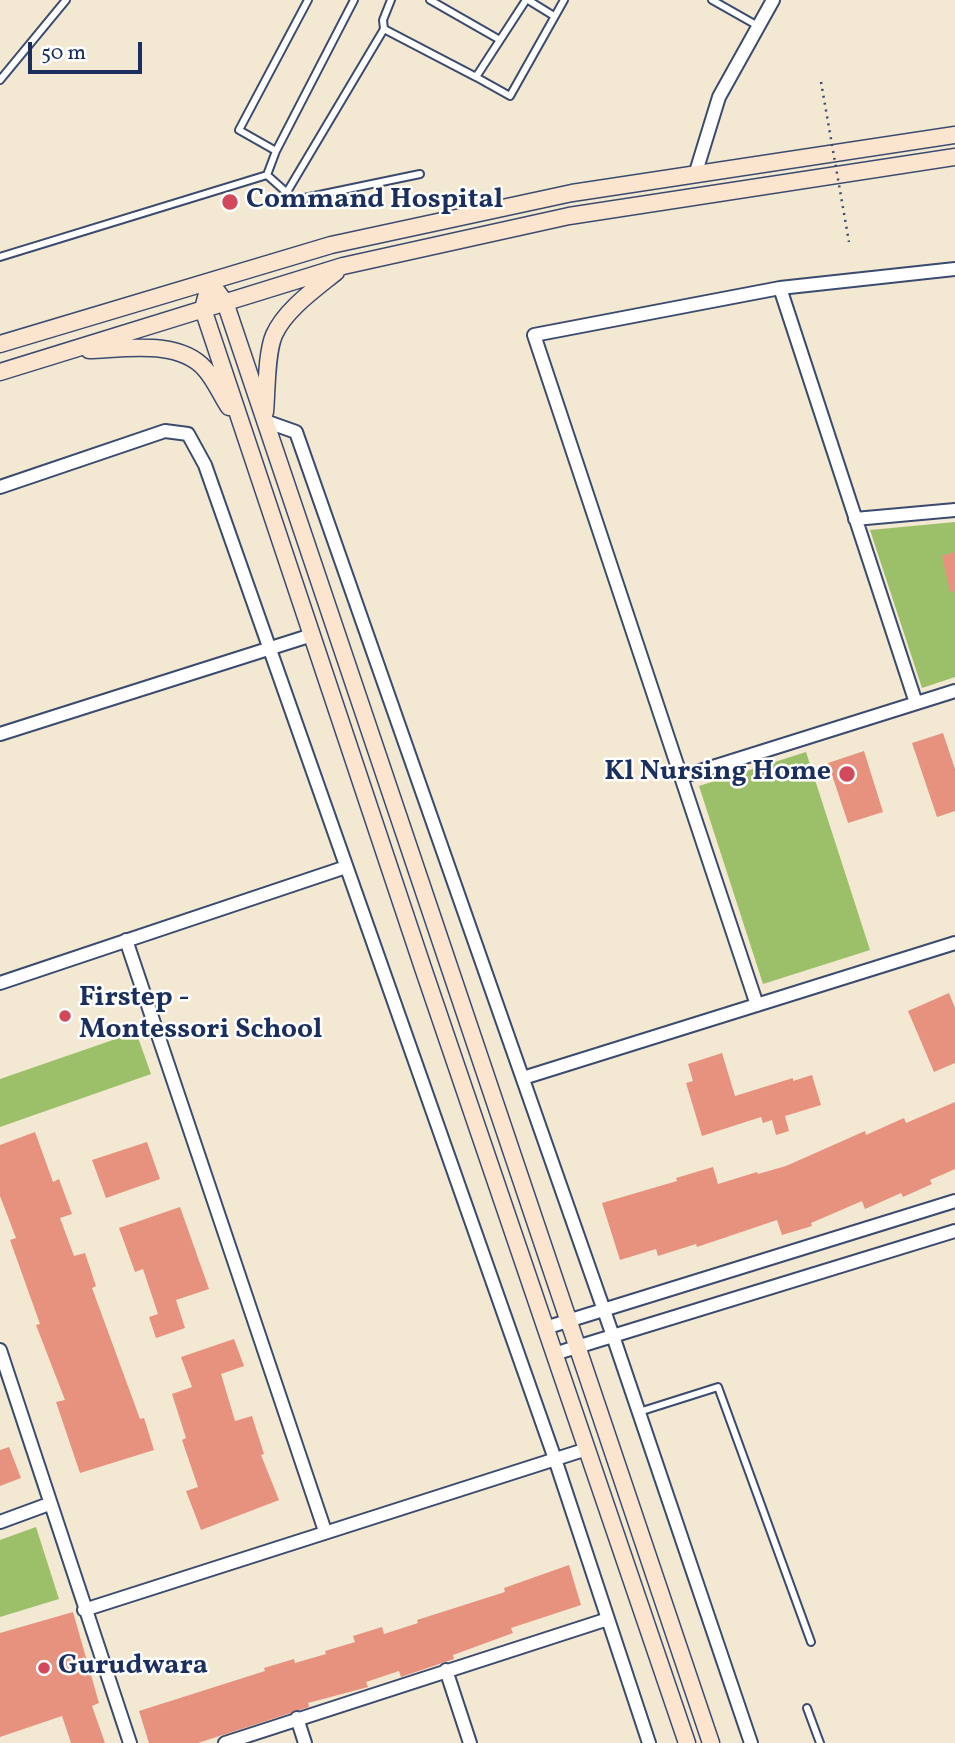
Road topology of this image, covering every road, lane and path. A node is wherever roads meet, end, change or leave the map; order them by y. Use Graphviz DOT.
graph roads {
  1 [pos="66,0"];
  2 [pos="307,0"];
  3 [pos="354,0"];
  4 [pos="391,0"];
  5 [pos="430,0"];
  6 [pos="527,0"];
  7 [pos="564,0"];
  8 [pos="712,0"];
  9 [pos="773,0"];
  10 [pos="554,16"];
  11 [pos="758,26"];
  12 [pos="384,29"];
  13 [pos="500,40"];
  14 [pos="476,77"];
  15 [pos="0,80"];
  16 [pos="821,82"];
  17 [pos="955,135"];
  18 [pos="276,150"];
  19 [pos="955,157"];
  20 [pos="420,174"];
  21 [pos="267,175"];
  22 [pos="695,175"];
  23 [pos="287,192"];
  24 [pos="849,242"];
  25 [pos="0,257"];
  26 [pos="343,266"];
  27 [pos="955,269"];
  28 [pos="210,282"];
  29 [pos="780,288"];
  30 [pos="226,302"];
  31 [pos="203,309"];
  32 [pos="0,344"];
  33 [pos="72,350"];
  34 [pos="0,372"];
  35 [pos="265,421"];
  36 [pos="244,429"];
  37 [pos="0,487"];
  38 [pos="955,510"];
  39 [pos="855,519"];
  40 [pos="312,635"];
  41 [pos="269,648"];
  42 [pos="955,691"];
  43 [pos="916,703"];
  44 [pos="0,734"];
  45 [pos="681,777"];
  46 [pos="346,867"];
  47 [pos="126,940"];
  48 [pos="955,943"];
  49 [pos="0,982"];
  50 [pos="757,1004"];
  51 [pos="523,1078"];
  52 [pos="955,1201"];
  53 [pos="955,1231"];
  54 [pos="604,1310"];
  55 [pos="569,1321"];
  56 [pos="545,1328"];
  57 [pos="613,1336"];
  58 [pos="578,1347"];
  59 [pos="1,1354"];
  60 [pos="554,1354"];
  61 [pos="639,1412"];
  62 [pos="606,1430"];
  63 [pos="587,1450"];
  64 [pos="614,1456"];
  65 [pos="555,1459"];
  66 [pos="49,1504"];
  67 [pos="0,1522"];
  68 [pos="324,1531"];
  69 [pos="84,1610"];
  70 [pos="608,1619"];
  71 [pos="811,1642"];
  72 [pos="446,1670"];
  73 [pos="807,1708"];
  74 [pos="297,1718"];
  75 [pos="130,1743"];
  76 [pos="225,1743"];
  77 [pos="305,1743"];
  78 [pos="470,1743"];
  79 [pos="649,1743"];
  80 [pos="687,1743"];
  81 [pos="711,1743"];
  82 [pos="751,1743"];
  83 [pos="820,1743"];
  1 -- 15 [label="lane"];
  2 -- 18 [label="lane"];
  3 -- 18 [label="lane"];
  4 -- 12 [label="lane"];
  5 -- 13 [label="lane"];
  6 -- 10 [label="lane"];
  6 -- 13 [label="lane"];
  7 -- 10 [label="lane"];
  8 -- 11 [label="lane"];
  9 -- 11 [label="street"];
  10 -- 14 [label="lane"];
  11 -- 22 [label="street"];
  12 -- 14 [label="lane"];
  12 -- 23 [label="lane"];
  13 -- 14 [label="lane"];
  16 -- 24 [label="path, bridge"];
  17 -- 22 [label="street"];
  18 -- 21 [label="lane"];
  19 -- 26 [label="street"];
  20 -- 23 [label="lane"];
  21 -- 23 [label="lane"];
  21 -- 25 [label="lane"];
  22 -- 28 [label="street"];
  26 -- 30 [label="street"];
  26 -- 35 [label="street"];
  27 -- 29 [label="street"];
  28 -- 30 [label="street"];
  28 -- 31 [label="street"];
  28 -- 32 [label="street"];
  29 -- 39 [label="street"];
  29 -- 45 [label="street"];
  30 -- 31 [label="street"];
  30 -- 35 [label="street"];
  31 -- 33 [label="street"];
  31 -- 36 [label="street"];
  33 -- 34 [label="street"];
  33 -- 36 [label="street"];
  35 -- 51 [label="street"];
  35 -- 55 [label="street"];
  36 -- 40 [label="street"];
  37 -- 41 [label="street"];
  38 -- 39 [label="street"];
  39 -- 43 [label="street"];
  40 -- 41 [label="street"];
  40 -- 56 [label="street"];
  41 -- 44 [label="street"];
  41 -- 46 [label="street"];
  42 -- 43 [label="street"];
  43 -- 45 [label="street"];
  45 -- 50 [label="street"];
  46 -- 47 [label="street"];
  46 -- 65 [label="street"];
  47 -- 49 [label="street"];
  47 -- 68 [label="street"];
  48 -- 50 [label="street"];
  50 -- 51 [label="street"];
  51 -- 54 [label="street"];
  52 -- 54 [label="street"];
  53 -- 57 [label="street"];
  54 -- 55 [label="street"];
  54 -- 57 [label="street"];
  55 -- 56 [label="street"];
  55 -- 58 [label="street"];
  56 -- 60 [label="street"];
  57 -- 58 [label="street"];
  57 -- 61 [label="street"];
  58 -- 60 [label="street"];
  58 -- 62 [label="street"];
  59 -- 66 [label="street"];
  60 -- 63 [label="street"];
  61 -- 71 [label="lane"];
  61 -- 82 [label="street"];
  62 -- 63 [label="street"];
  62 -- 64 [label="street"];
  63 -- 64 [label="street"];
  63 -- 65 [label="street"];
  63 -- 80 [label="street"];
  64 -- 81 [label="street"];
  65 -- 68 [label="street"];
  65 -- 70 [label="street"];
  66 -- 67 [label="street"];
  66 -- 69 [label="street"];
  68 -- 69 [label="street"];
  69 -- 75 [label="street"];
  70 -- 72 [label="street"];
  70 -- 79 [label="street"];
  72 -- 74 [label="street"];
  72 -- 78 [label="street"];
  73 -- 83 [label="lane"];
  74 -- 76 [label="street"];
  74 -- 77 [label="street"];
}
